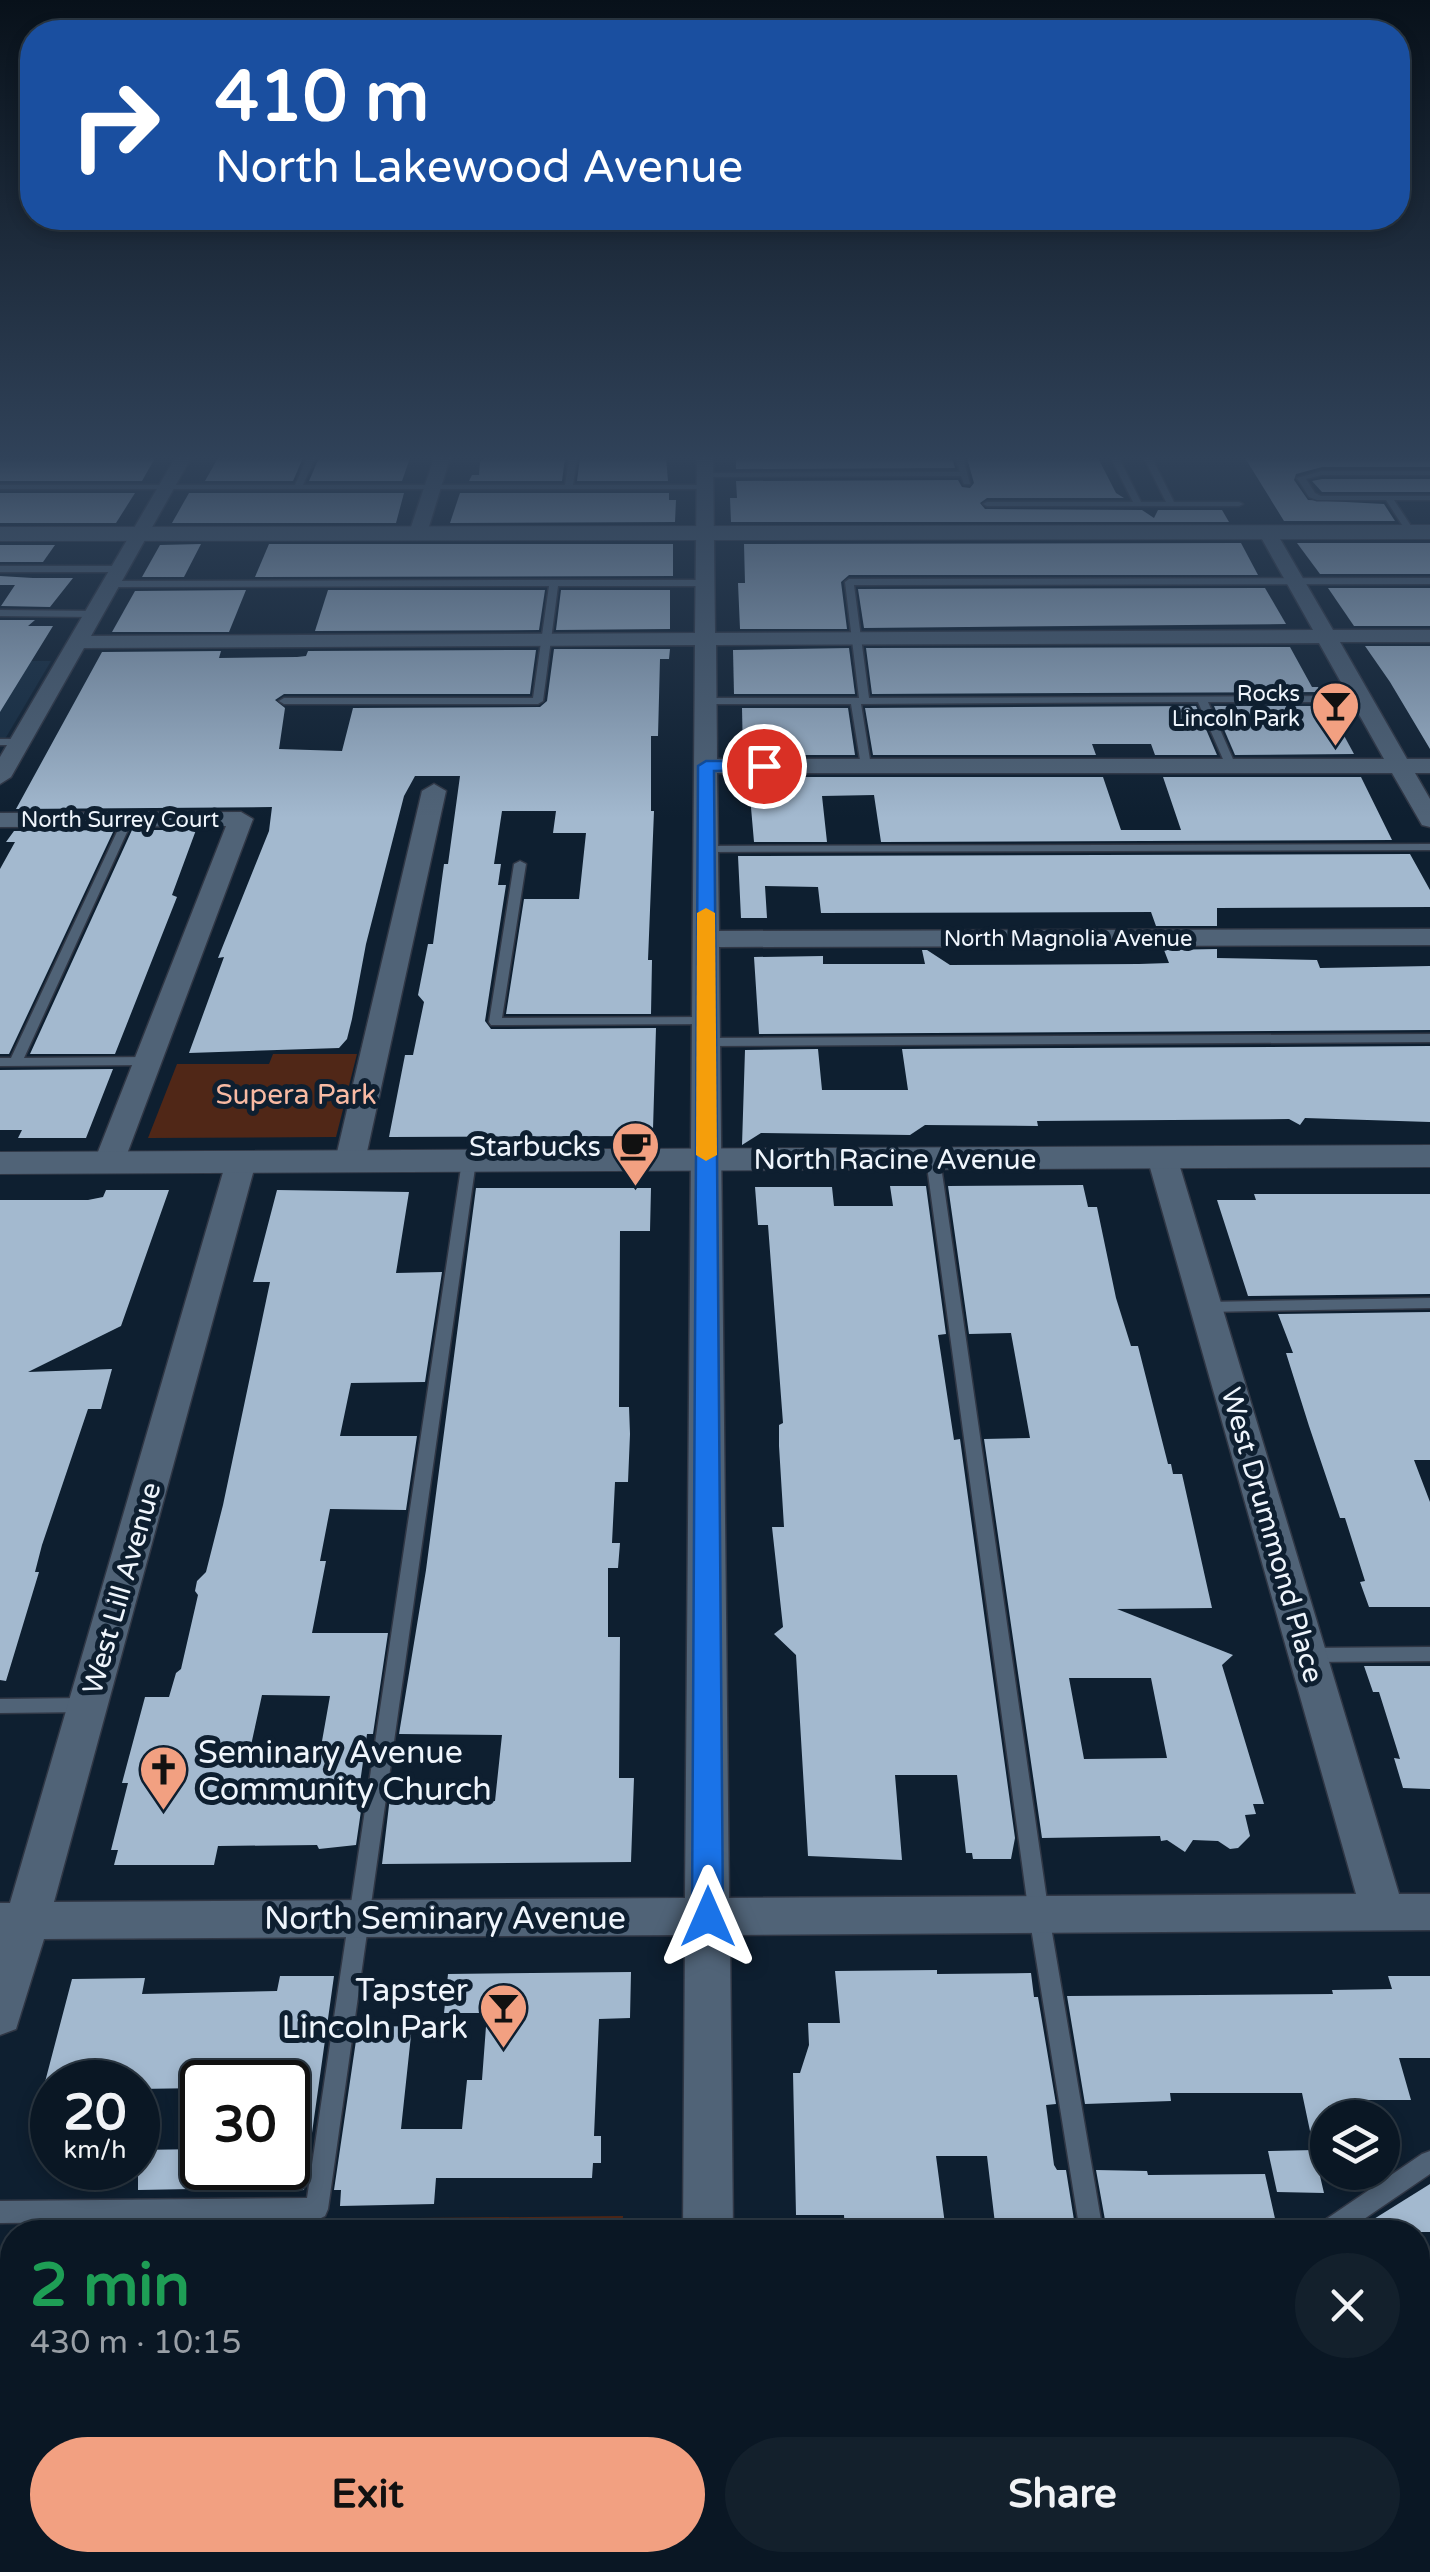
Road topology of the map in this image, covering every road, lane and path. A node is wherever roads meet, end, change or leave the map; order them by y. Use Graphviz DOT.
graph roads {
  1 [pos="114,578"];
  2 [pos="242,578"];
  3 [pos="706,578"];
  4 [pos="1293,578"];
  5 [pos="1430,581"];
  6 [pos="1295,582"];
  7 [pos="554,583"];
  8 [pos="706,583"];
  9 [pos="0,614"];
  10 [pos="94,614"];
  11 [pos="1430,636"];
  12 [pos="1326,637"];
  13 [pos="706,639"];
  14 [pos="856,639"];
  15 [pos="546,640"];
  16 [pos="77,642"];
  17 [pos="1361,699"];
  18 [pos="1202,700"];
  19 [pos="706,701"];
  20 [pos="860,701"];
  21 [pos="284,702"];
  22 [pos="10,742"];
  23 [pos="706,766"];
  24 [pos="866,766"];
  25 [pos="1232,766"];
  26 [pos="1399,766"];
  27 [pos="1430,766"];
  28 [pos="0,776"];
  29 [pos="434,791"];
  30 [pos="128,819"];
  31 [pos="0,820"];
  32 [pos="1430,820"];
  33 [pos="1430,847"];
  34 [pos="706,849"];
  35 [pos="520,864"];
  36 [pos="1430,937"];
  37 [pos="706,939"];
  38 [pos="706,1032"];
  39 [pos="1430,1038"];
  40 [pos="0,1062"];
  41 [pos="16,1062"];
  42 [pos="148,1062"];
  43 [pos="1430,1156"];
  44 [pos="1162,1157"];
  45 [pos="933,1158"];
  46 [pos="469,1160"];
  47 [pos="706,1160"];
  48 [pos="350,1161"];
  49 [pos="108,1162"];
  50 [pos="240,1162"];
  51 [pos="2,1167"];
  52 [pos="1430,1303"];
  53 [pos="1206,1307"];
  54 [pos="1430,1654"];
  55 [pos="1308,1656"];
  56 [pos="88,1705"];
  57 [pos="0,1706"];
  58 [pos="1383,1912"];
  59 [pos="1430,1912"];
  60 [pos="1039,1914"];
  61 [pos="708,1917"];
  62 [pos="357,1918"];
  63 [pos="13,1921"];
  64 [pos="0,2015"];
  65 [pos="1430,2161"];
  66 [pos="0,2212"];
  67 [pos="708,2220"];
  68 [pos="1090,2220"];
  69 [pos="1344,2220"];
  1 -- 10 [label="street"];
  2 -- 7 [label="lane"];
  3 -- 8 [label="street"];
  4 -- 6 [label="street"];
  5 -- 6 [label="lane"];
  6 -- 12 [label="street"];
  6 -- 14 [label="lane"];
  7 -- 8 [label="lane"];
  7 -- 15 [label="lane"];
  8 -- 13 [label="street"];
  9 -- 10 [label="lane"];
  10 -- 16 [label="street"];
  11 -- 12 [label="street"];
  12 -- 14 [label="street"];
  12 -- 17 [label="street"];
  13 -- 14 [label="street"];
  13 -- 15 [label="street"];
  13 -- 19 [label="street"];
  14 -- 20 [label="lane"];
  15 -- 16 [label="street"];
  15 -- 21 [label="lane"];
  16 -- 22 [label="street"];
  17 -- 18 [label="lane"];
  17 -- 26 [label="street"];
  18 -- 20 [label="lane"];
  18 -- 25 [label="lane"];
  19 -- 20 [label="lane"];
  19 -- 23 [label="street"];
  20 -- 24 [label="lane"];
  22 -- 28 [label="street"];
  23 -- 24 [label="street"];
  23 -- 34 [label="street"];
  24 -- 25 [label="street"];
  25 -- 26 [label="street"];
  26 -- 27 [label="street"];
  26 -- 32 [label="street"];
  29 -- 48 [label="street"];
  30 -- 31 [label="street, North Surrey Court"];
  30 -- 41 [label="lane"];
  30 -- 42 [label="street, North Surrey Court"];
  33 -- 34 [label="lane"];
  34 -- 37 [label="street"];
  35 -- 38 [label="lane"];
  36 -- 37 [label="street, North Magnolia Avenue"];
  37 -- 38 [label="street"];
  38 -- 39 [label="lane"];
  38 -- 47 [label="street"];
  40 -- 41 [label="lane"];
  41 -- 42 [label="lane"];
  42 -- 49 [label="street"];
  43 -- 44 [label="street, North Racine Avenue"];
  44 -- 45 [label="street, North Racine Avenue"];
  44 -- 53 [label="street, West Drummond Place"];
  45 -- 47 [label="street, North Racine Avenue"];
  45 -- 60 [label="lane"];
  46 -- 47 [label="street, North Racine Avenue"];
  46 -- 48 [label="street, North Racine Avenue"];
  46 -- 62 [label="lane"];
  47 -- 61 [label="street"];
  48 -- 50 [label="street, North Racine Avenue"];
  49 -- 50 [label="street, North Racine Avenue"];
  49 -- 51 [label="street, North Racine Avenue"];
  50 -- 56 [label="street, West Lill Avenue"];
  52 -- 53 [label="lane"];
  53 -- 55 [label="street, West Drummond Place"];
  54 -- 55 [label="lane"];
  55 -- 58 [label="street, West Drummond Place"];
  56 -- 57 [label="lane"];
  56 -- 63 [label="street, West Lill Avenue"];
  58 -- 59 [label="street, North Seminary Avenue"];
  58 -- 60 [label="street, North Seminary Avenue"];
  60 -- 61 [label="street, North Seminary Avenue"];
  60 -- 68 [label="lane"];
  61 -- 62 [label="street, North Seminary Avenue"];
  61 -- 67 [label="street"];
  62 -- 63 [label="street, North Seminary Avenue"];
  62 -- 66 [label="lane"];
  63 -- 64 [label="street, West Lill Avenue"];
  65 -- 69 [label="lane"];
}
